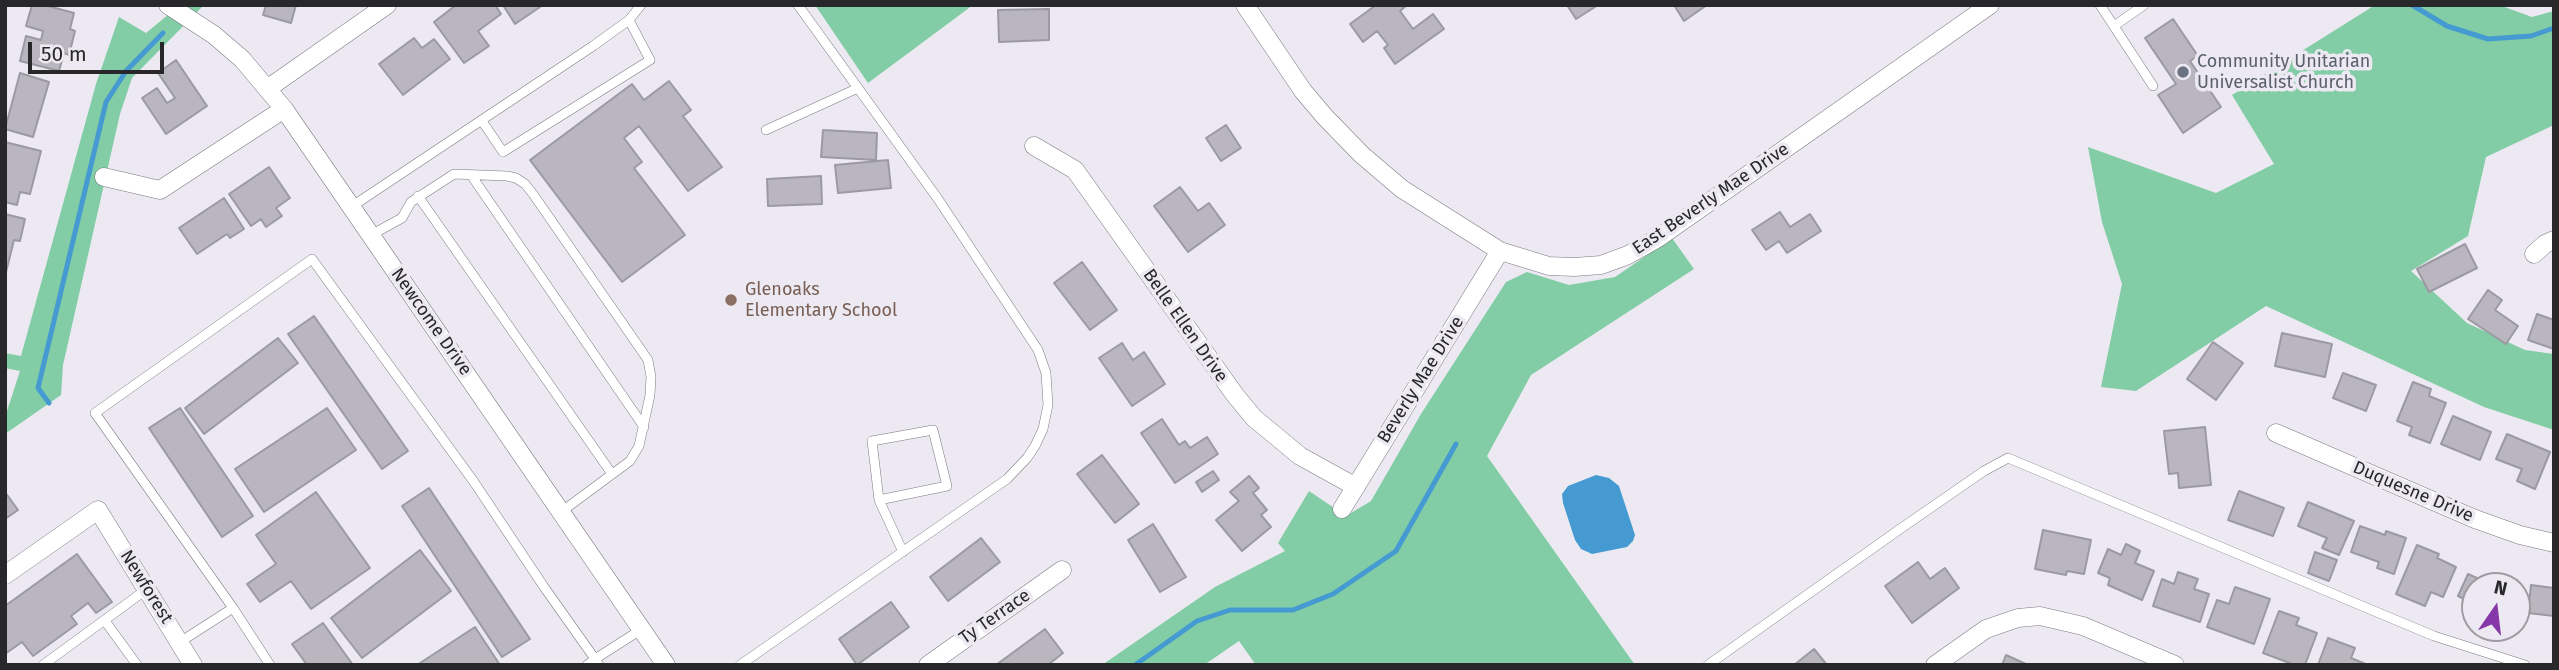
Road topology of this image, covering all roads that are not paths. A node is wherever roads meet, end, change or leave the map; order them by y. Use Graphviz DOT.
graph roads {
  1 [pos="168,5"];
  2 [pos="387,5"];
  3 [pos="641,5"];
  4 [pos="798,5"];
  5 [pos="1245,5"];
  6 [pos="1990,5"];
  7 [pos="2100,5"];
  8 [pos="2144,5"];
  9 [pos="629,20"];
  10 [pos="2114,26"];
  11 [pos="2154,86"];
  12 [pos="858,88"];
  13 [pos="267,89"];
  14 [pos="284,109"];
  15 [pos="482,121"];
  16 [pos="766,131"];
  17 [pos="1034,146"];
  18 [pos="471,175"];
  19 [pos="104,177"];
  20 [pos="418,197"];
  21 [pos="352,207"];
  22 [pos="371,235"];
  23 [pos="2554,240"];
  24 [pos="1500,251"];
  25 [pos="2535,254"];
  26 [pos="644,427"];
  27 [pos="2276,433"];
  28 [pos="611,474"];
  29 [pos="1356,487"];
  30 [pos="879,500"];
  31 [pos="1342,509"];
  32 [pos="561,512"];
  33 [pos="2554,543"];
  34 [pos="903,552"];
  35 [pos="1062,570"];
  36 [pos="5,575"];
  37 [pos="147,589"];
  38 [pos="233,608"];
  39 [pos="105,621"];
  40 [pos="642,629"];
  41 [pos="180,642"];
  42 [pos="594,663"];
  43 [pos="43,665"];
  44 [pos="137,665"];
  45 [pos="193,665"];
  46 [pos="270,665"];
  47 [pos="666,665"];
  48 [pos="740,665"];
  49 [pos="928,665"];
  50 [pos="1708,665"];
  51 [pos="1935,665"];
  52 [pos="2175,665"];
  53 [pos="2525,665"];
  1 -- 13 [label="street, Newcome Drive"];
  2 -- 13 [label="street"];
  3 -- 9 [label="lane"];
  4 -- 12 [label="lane"];
  5 -- 24 [label="street, East Beverly Mae Drive"];
  6 -- 24 [label="street, East Beverly Mae Drive"];
  7 -- 10 [label="lane"];
  8 -- 10 [label="lane"];
  9 -- 15 [label="lane"];
  9 -- 15 [label="lane"];
  10 -- 11 [label="lane"];
  12 -- 16 [label="lane"];
  12 -- 34 [label="lane"];
  13 -- 14 [label="street, Newcome Drive"];
  14 -- 19 [label="street"];
  14 -- 21 [label="street, Newcome Drive"];
  15 -- 21 [label="lane"];
  17 -- 29 [label="street, Belle Ellen Drive"];
  18 -- 20 [label="lane"];
  18 -- 26 [label="lane"];
  18 -- 26 [label="lane"];
  20 -- 22 [label="lane"];
  20 -- 28 [label="lane"];
  21 -- 22 [label="street, Newcome Drive"];
  22 -- 32 [label="street, Newcome Drive"];
  23 -- 25 [label="street"];
  24 -- 29 [label="street, Beverly Mae Drive"];
  26 -- 28 [label="lane"];
  27 -- 33 [label="street, Duquesne Drive"];
  28 -- 32 [label="lane"];
  29 -- 31 [label="street, Beverly Mae Drive"];
  30 -- 30 [label="lane"];
  30 -- 34 [label="lane"];
  32 -- 40 [label="street, Newcome Drive"];
  34 -- 48 [label="lane"];
  35 -- 49 [label="street, Ty Terrace"];
  36 -- 37 [label="street, Newforest"];
  37 -- 39 [label="lane"];
  37 -- 41 [label="street, Newforest"];
  38 -- 41 [label="lane"];
  38 -- 42 [label="lane"];
  38 -- 46 [label="lane"];
  39 -- 43 [label="lane"];
  39 -- 44 [label="lane"];
  40 -- 42 [label="lane"];
  40 -- 47 [label="street, Newcome Drive"];
  41 -- 45 [label="street, Newforest"];
  50 -- 53 [label="lane"];
  51 -- 52 [label="street"];
}
